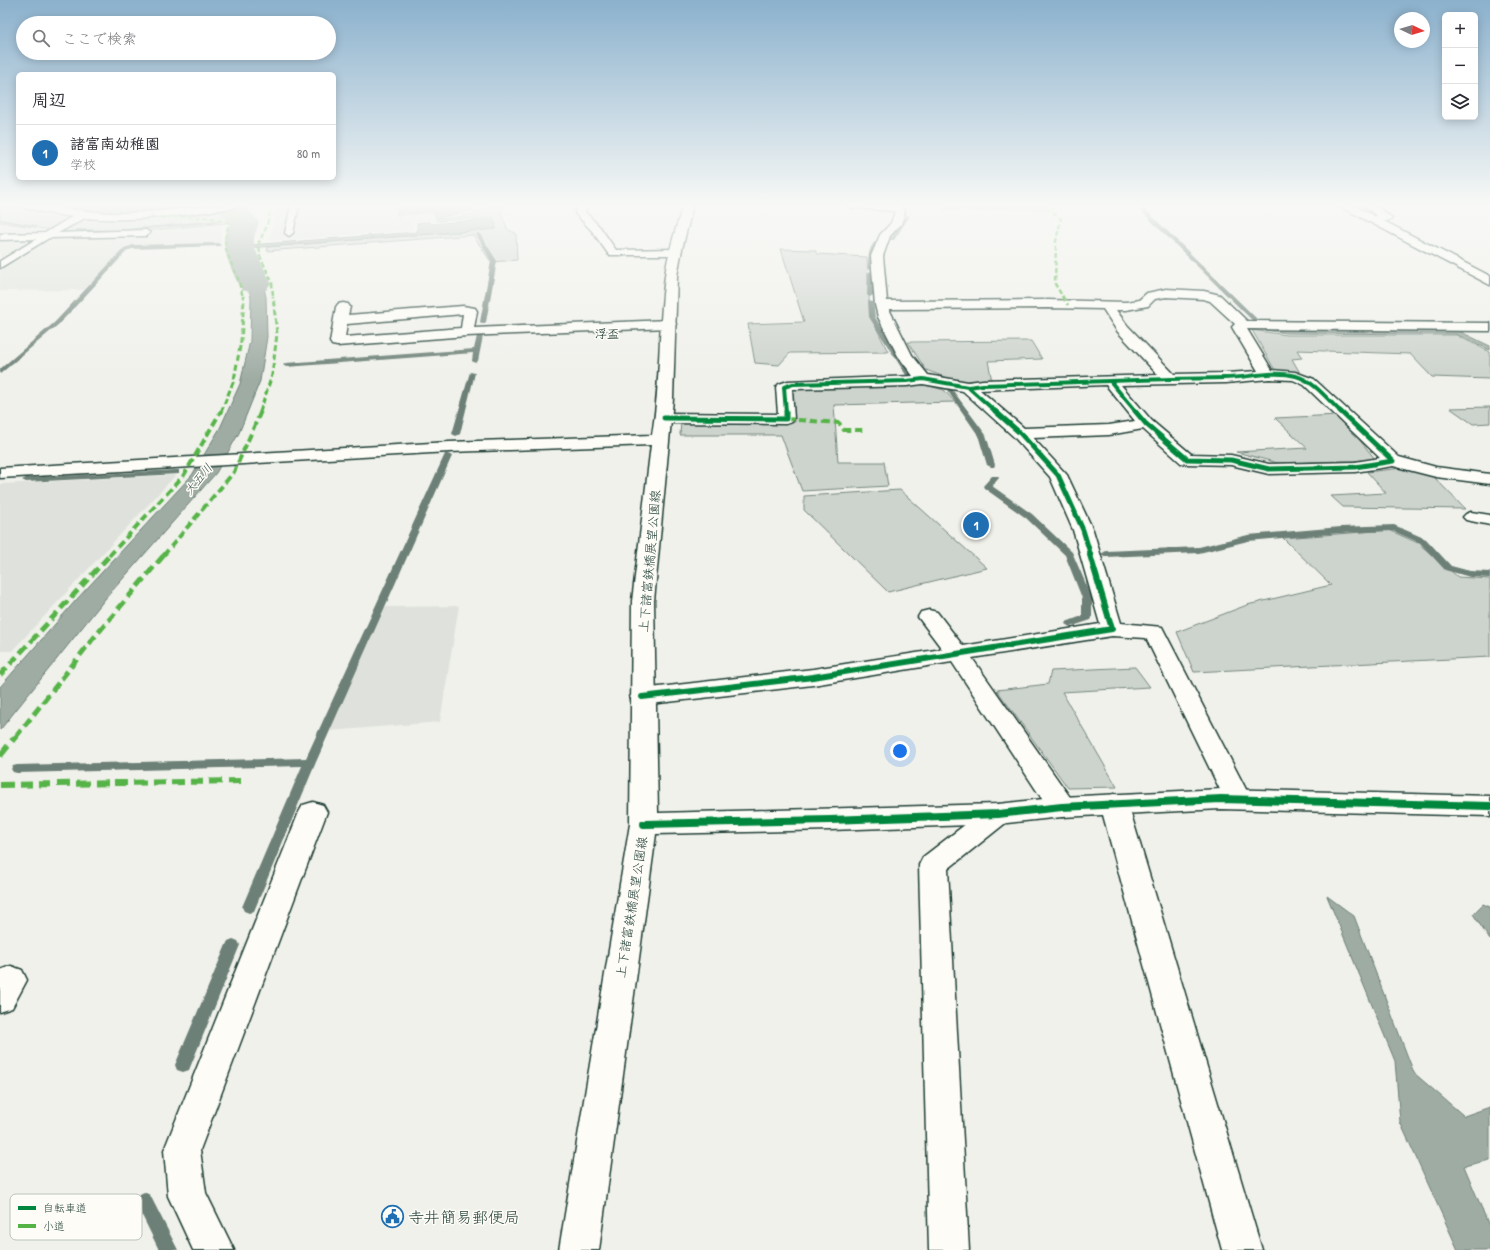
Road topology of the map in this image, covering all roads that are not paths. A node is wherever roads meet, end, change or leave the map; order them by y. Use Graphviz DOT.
graph roads {
  1 [pos="673,263"];
  2 [pos="877,263"];
  3 [pos="1454,263"];
  4 [pos="1490,282"];
  5 [pos="882,305"];
  6 [pos="1108,307"];
  7 [pos="669,324"];
  8 [pos="1244,325"];
  9 [pos="1490,327"];
  10 [pos="467,332"];
  11 [pos="1267,374"];
  12 [pos="1169,378"];
  13 [pos="923,379"];
  14 [pos="1111,382"];
  15 [pos="968,387"];
  16 [pos="1146,424"];
  17 [pos="662,429"];
  18 [pos="1020,433"];
  19 [pos="1393,461"];
  20 [pos="0,473"];
  21 [pos="1490,479"];
  22 [pos="1471,518"];
  23 [pos="1490,520"];
  24 [pos="929,617"];
  25 [pos="1112,629"];
  26 [pos="957,653"];
  27 [pos="642,697"];
  28 [pos="1238,799"];
  29 [pos="1114,804"];
  30 [pos="1490,806"];
  31 [pos="1062,807"];
  32 [pos="313,812"];
  33 [pos="998,814"];
  34 [pos="644,824"];
  35 [pos="214,1250"];
  36 [pos="579,1250"];
  37 [pos="949,1250"];
  38 [pos="1242,1250"];
  1 -- 7 [label="main road, 上下諸富鉄橋展望公園線"];
  2 -- 5 [label="main road"];
  3 -- 4 [label="main road"];
  5 -- 6 [label="main road"];
  5 -- 13 [label="main road"];
  6 -- 8 [label="main road"];
  6 -- 12 [label="main road"];
  7 -- 10 [label="main road"];
  7 -- 17 [label="main road, 上下諸富鉄橋展望公園線"];
  8 -- 9 [label="main road"];
  8 -- 11 [label="main road"];
  10 -- 10 [label="main road"];
  11 -- 12 [label="main road"];
  11 -- 19 [label="main road"];
  12 -- 14 [label="main road"];
  13 -- 15 [label="main road"];
  13 -- 17 [label="main road"];
  14 -- 15 [label="main road"];
  14 -- 16 [label="main road"];
  15 -- 18 [label="main road"];
  16 -- 18 [label="main road"];
  16 -- 19 [label="main road"];
  17 -- 20 [label="main road"];
  17 -- 27 [label="main road, 上下諸富鉄橋展望公園線"];
  18 -- 25 [label="main road"];
  19 -- 21 [label="main road"];
  22 -- 23 [label="lane"];
  24 -- 26 [label="main road"];
  25 -- 26 [label="main road"];
  25 -- 28 [label="main road"];
  26 -- 27 [label="main road"];
  26 -- 31 [label="main road"];
  27 -- 34 [label="main road, 上下諸富鉄橋展望公園線"];
  28 -- 29 [label="main road"];
  28 -- 30 [label="main road"];
  29 -- 31 [label="main road"];
  29 -- 38 [label="main road"];
  31 -- 33 [label="main road"];
  32 -- 35 [label="main road"];
  33 -- 34 [label="main road"];
  33 -- 37 [label="main road"];
  34 -- 36 [label="main road, 上下諸富鉄橋展望公園線"];
}
